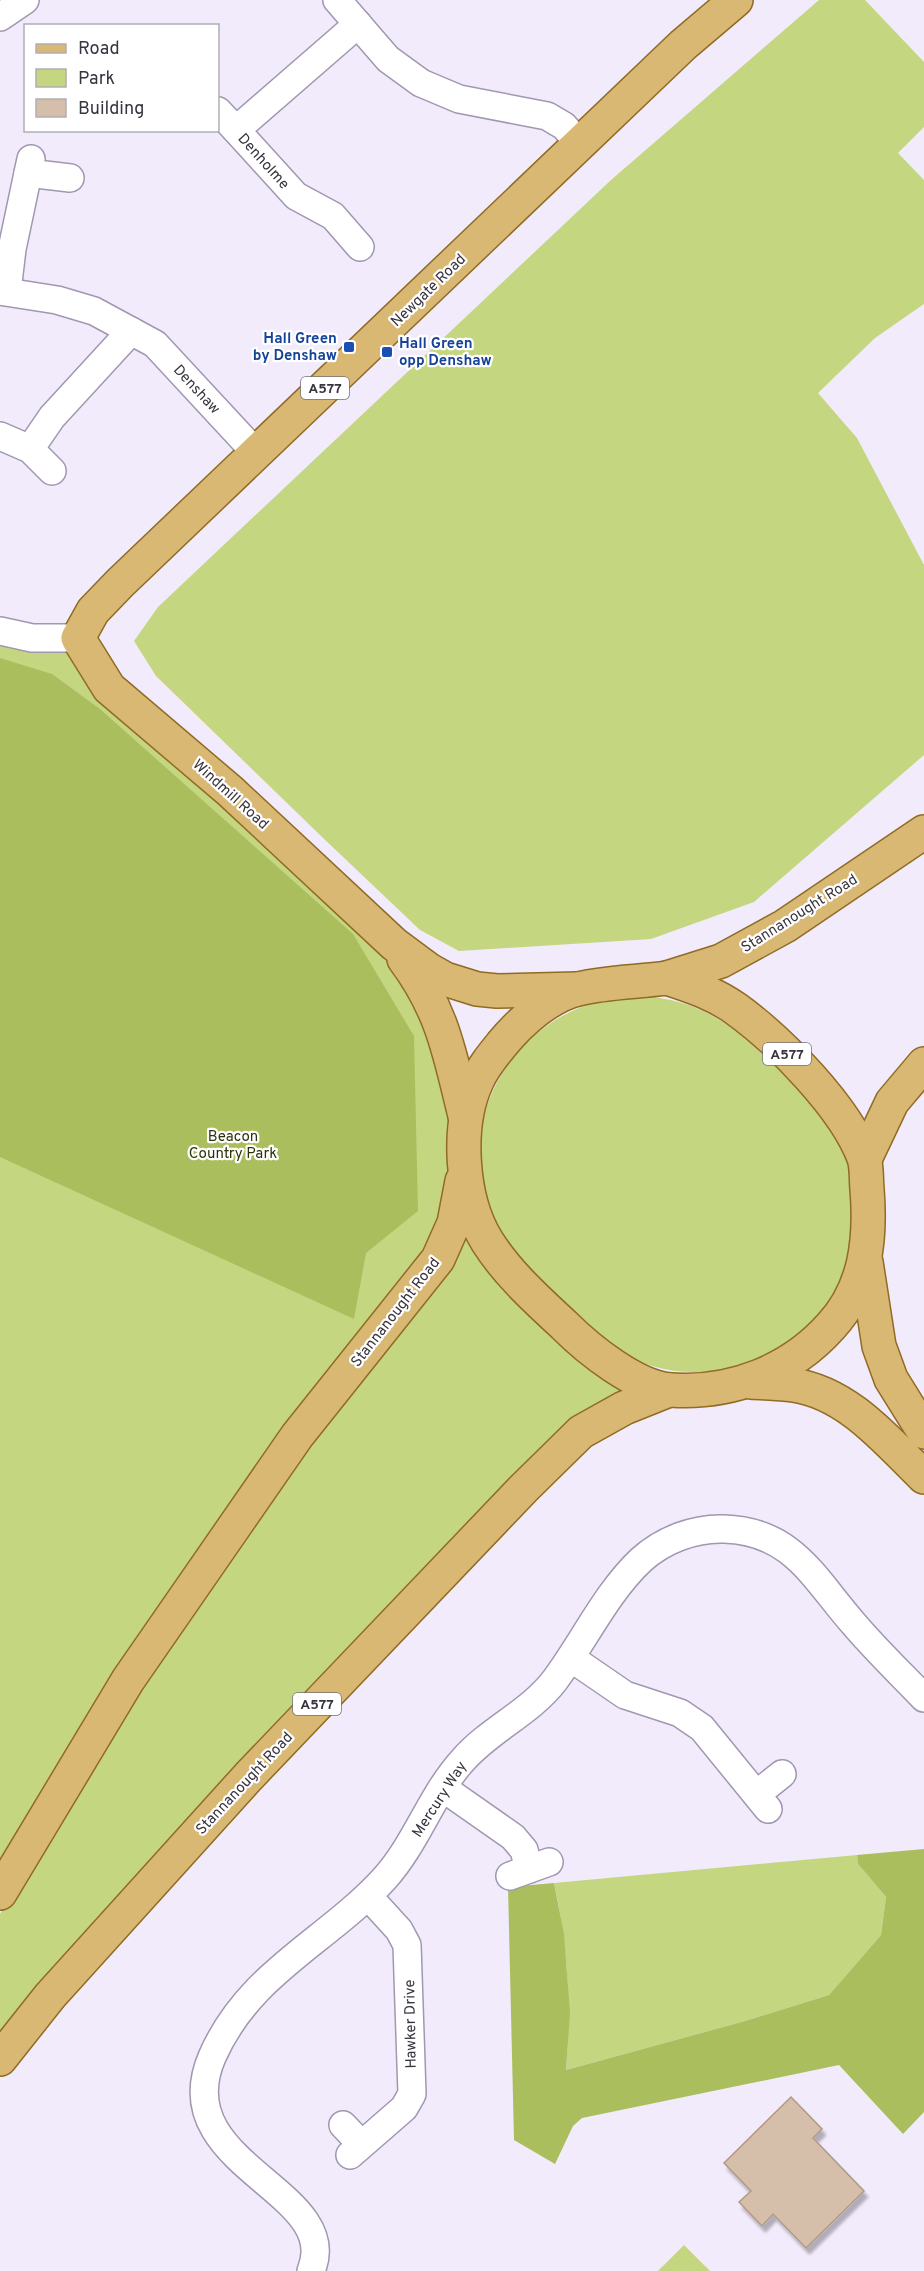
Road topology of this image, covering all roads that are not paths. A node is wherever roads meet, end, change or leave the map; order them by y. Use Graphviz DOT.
graph roads {
  1 [pos="25,0"];
  2 [pos="337,0"];
  3 [pos="736,0"];
  4 [pos="0,17"];
  5 [pos="358,24"];
  6 [pos="219,112"];
  7 [pos="236,130"];
  8 [pos="580,144"];
  9 [pos="70,178"];
  10 [pos="348,244"];
  11 [pos="4,291"];
  12 [pos="131,331"];
  13 [pos="0,436"];
  14 [pos="30,449"];
  15 [pos="257,454"];
  16 [pos="52,471"];
  17 [pos="0,632"];
  18 [pos="78,638"];
  19 [pos="924,832"];
  20 [pos="394,944"];
  21 [pos="667,978"];
  22 [pos="577,989"];
  23 [pos="924,1064"];
  24 [pos="466,1121"];
  25 [pos="865,1160"];
  26 [pos="464,1169"];
  27 [pos="866,1262"];
  28 [pos="749,1382"];
  29 [pos="669,1390"];
  30 [pos="924,1432"];
  31 [pos="924,1477"];
  32 [pos="571,1658"];
  33 [pos="924,1698"];
  34 [pos="782,1774"];
  35 [pos="443,1788"];
  36 [pos="530,1869"];
  37 [pos="0,1893"];
  38 [pos="368,1896"];
  39 [pos="0,2059"];
  40 [pos="351,2141"];
  41 [pos="311,2271"];
  1 -- 4 [label="street"];
  2 -- 5 [label="street"];
  3 -- 8 [label="main road, Newgate Road / A577"];
  5 -- 7 [label="street, Denholme"];
  5 -- 8 [label="street"];
  6 -- 7 [label="street"];
  7 -- 10 [label="street, Denholme"];
  8 -- 15 [label="main road, Newgate Road / A577"];
  9 -- 11 [label="street, Denshaw"];
  11 -- 12 [label="street, Denshaw"];
  12 -- 14 [label="street"];
  12 -- 15 [label="street, Denshaw"];
  13 -- 14 [label="street"];
  14 -- 16 [label="street"];
  15 -- 18 [label="main road, Newgate Road / A577"];
  17 -- 18 [label="street"];
  18 -- 20 [label="main road, Windmill Road / A577"];
  19 -- 21 [label="main road, Stannanought Road / A577"];
  20 -- 22 [label="main road, Windmill Road / A577"];
  20 -- 24 [label="main road, Windmill Road / A577"];
  21 -- 22 [label="main road, A577"];
  21 -- 25 [label="main road, A577"];
  22 -- 24 [label="main road, A577"];
  23 -- 25 [label="main road, A577"];
  24 -- 26 [label="main road, A577"];
  25 -- 27 [label="main road, A577"];
  26 -- 29 [label="main road, A577"];
  26 -- 37 [label="main road, Stannanought Road / A577"];
  27 -- 28 [label="main road, A577"];
  27 -- 30 [label="main road"];
  28 -- 29 [label="main road, A577"];
  28 -- 31 [label="main road"];
  29 -- 39 [label="main road, Stannanought Road / A577"];
  32 -- 33 [label="street, Mercury Way"];
  32 -- 34 [label="street"];
  32 -- 35 [label="street, Mercury Way"];
  35 -- 36 [label="street"];
  35 -- 38 [label="street, Mercury Way"];
  38 -- 40 [label="street, Hawker Drive"];
  38 -- 41 [label="street, Mercury Way"];
}
